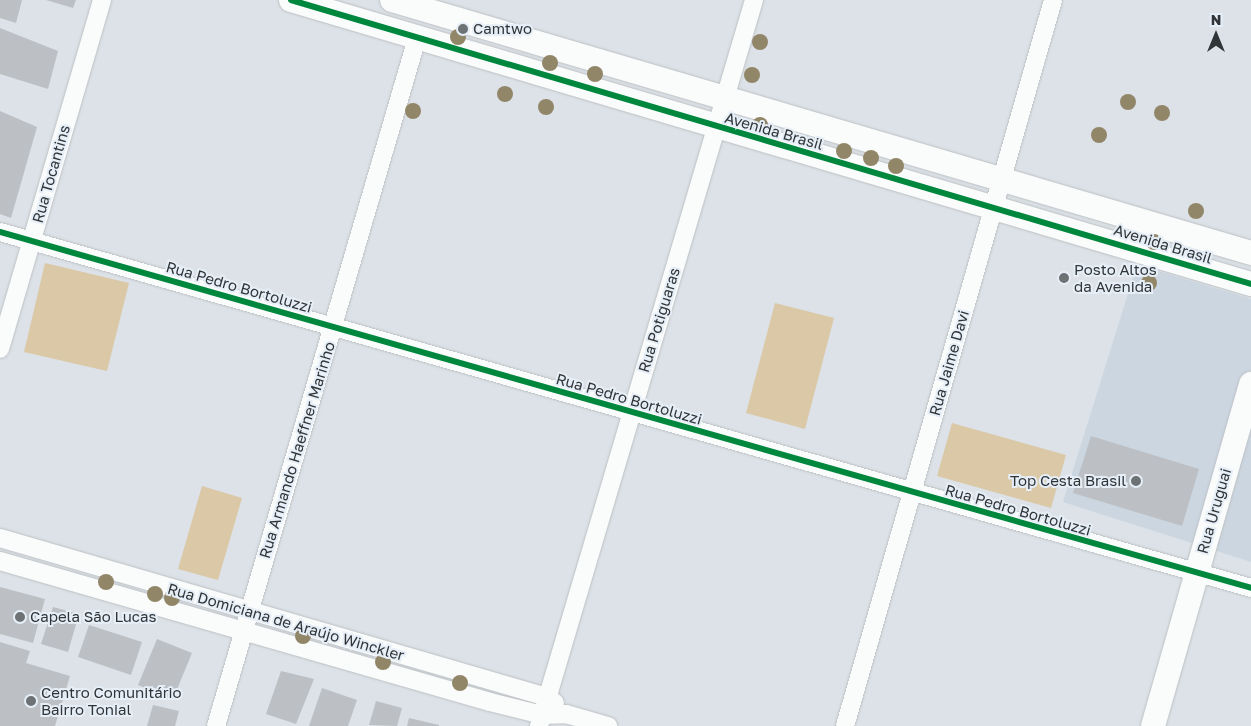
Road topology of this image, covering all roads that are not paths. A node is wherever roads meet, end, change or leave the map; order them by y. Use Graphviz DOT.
graph roads {
  1 [pos="102,0"];
  2 [pos="290,0"];
  3 [pos="392,0"];
  4 [pos="754,0"];
  5 [pos="1054,0"];
  6 [pos="426,5"];
  7 [pos="416,38"];
  8 [pos="724,100"];
  9 [pos="716,128"];
  10 [pos="1002,178"];
  11 [pos="995,206"];
  12 [pos="0,232"];
  13 [pos="31,241"];
  14 [pos="1251,253"];
  15 [pos="1251,284"];
  16 [pos="334,327"];
  17 [pos="0,349"];
  18 [pos="1251,384"];
  19 [pos="631,414"];
  20 [pos="910,492"];
  21 [pos="0,538"];
  22 [pos="64,557"];
  23 [pos="0,561"];
  24 [pos="1196,573"];
  25 [pos="57,578"];
  26 [pos="143,580"];
  27 [pos="1251,588"];
  28 [pos="136,601"];
  29 [pos="248,611"];
  30 [pos="242,634"];
  31 [pos="360,643"];
  32 [pos="352,664"];
  33 [pos="433,664"];
  34 [pos="427,685"];
  35 [pos="547,697"];
  36 [pos="566,714"];
  37 [pos="541,721"];
  38 [pos="216,726"];
  39 [pos="608,726"];
  40 [pos="845,726"];
  41 [pos="1153,726"];
  1 -- 13 [label="street, Rua Tocantins"];
  2 -- 7 [label="main road, Avenida Brasil"];
  3 -- 6 [label="main road, Avenida Brasil"];
  4 -- 8 [label="street, Rua Potiguaras"];
  5 -- 10 [label="street, Rua Jaime Davi"];
  6 -- 7 [label="main road, Rua Armando Haeffner Marinho"];
  6 -- 8 [label="main road, Avenida Brasil"];
  7 -- 9 [label="main road, Avenida Brasil"];
  7 -- 16 [label="street, Rua Armando Haeffner Marinho"];
  8 -- 9 [label="street, Rua Potiguaras"];
  8 -- 10 [label="main road, Avenida Brasil"];
  9 -- 11 [label="main road, Avenida Brasil"];
  9 -- 19 [label="street, Rua Potiguaras"];
  10 -- 11 [label="street, Rua Jaime Davi"];
  10 -- 14 [label="main road, Avenida Brasil"];
  11 -- 15 [label="main road, Avenida Brasil"];
  11 -- 20 [label="street, Rua Jaime Davi"];
  12 -- 13 [label="street, Rua Pedro Bortoluzzi"];
  13 -- 16 [label="street, Rua Pedro Bortoluzzi"];
  13 -- 17 [label="street, Rua Tocantins"];
  16 -- 19 [label="street, Rua Pedro Bortoluzzi"];
  16 -- 29 [label="street, Rua Armando Haeffner Marinho"];
  18 -- 24 [label="main road, Rua Uruguai"];
  19 -- 20 [label="street, Rua Pedro Bortoluzzi"];
  19 -- 35 [label="street, Rua Potiguaras"];
  20 -- 24 [label="street, Rua Pedro Bortoluzzi"];
  20 -- 40 [label="street, Rua Jaime Davi"];
  21 -- 22 [label="street, Rua Domiciana de Araújo Winckler"];
  22 -- 25 [label="street"];
  22 -- 26 [label="street, Rua Domiciana de Araújo Winckler"];
  23 -- 25 [label="street, Rua Domiciana de Araújo Winckler"];
  24 -- 27 [label="street, Rua Pedro Bortoluzzi"];
  24 -- 41 [label="main road, Rua Uruguai"];
  25 -- 28 [label="street, Rua Domiciana de Araújo Winckler"];
  26 -- 28 [label="street"];
  26 -- 29 [label="street, Rua Domiciana de Araújo Winckler"];
  28 -- 30 [label="street, Rua Domiciana de Araújo Winckler"];
  29 -- 30 [label="street, Rua Armando Haeffner Marinho"];
  29 -- 31 [label="street, Rua Domiciana de Araújo Winckler"];
  30 -- 32 [label="street, Rua Domiciana de Araújo Winckler"];
  30 -- 38 [label="street, Rua Armando Haeffner Marinho"];
  31 -- 32 [label="street"];
  31 -- 33 [label="street, Rua Domiciana de Araújo Winckler"];
  32 -- 34 [label="street, Rua Domiciana de Araújo Winckler"];
  33 -- 34 [label="street"];
  33 -- 35 [label="street, Rua Domiciana de Araújo Winckler"];
  34 -- 37 [label="street, Rua Domiciana de Araújo Winckler"];
  35 -- 36 [label="street, Rua Domiciana de Araújo Winckler"];
  35 -- 37 [label="street, Rua Potiguaras"];
  36 -- 37 [label="street, Rua Domiciana de Araújo Winckler"];
  36 -- 39 [label="street, Rua Domiciana de Araújo Winckler"];
}
